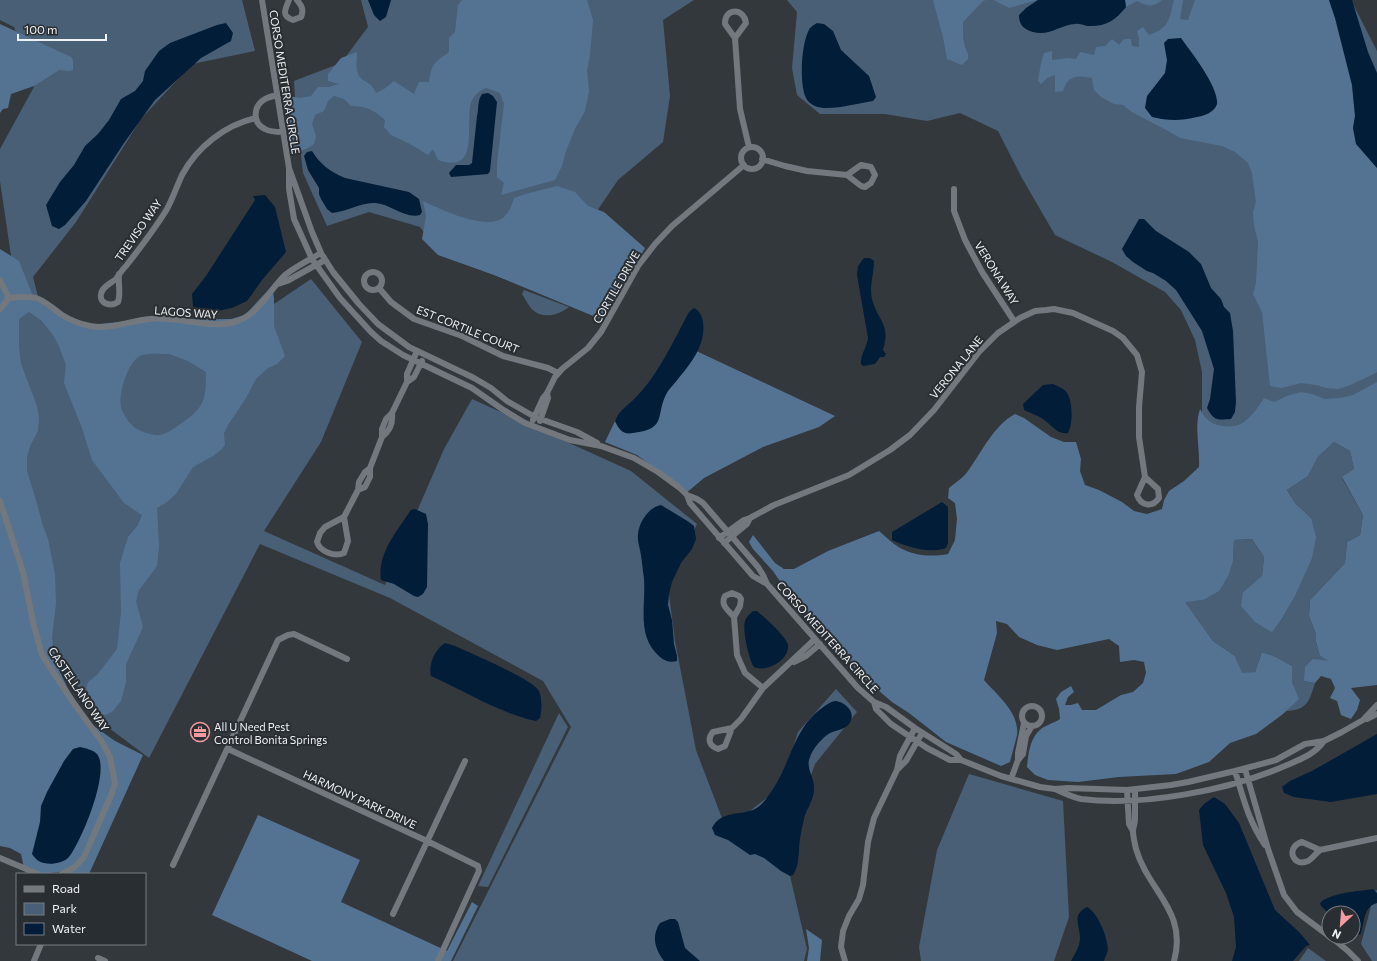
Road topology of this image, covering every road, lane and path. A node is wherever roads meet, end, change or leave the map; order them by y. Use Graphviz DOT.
graph roads {
  1 [pos="262,0"];
  2 [pos="289,0"];
  3 [pos="297,0"];
  4 [pos="735,38"];
  5 [pos="277,95"];
  6 [pos="256,118"];
  7 [pos="283,132"];
  8 [pos="749,147"];
  9 [pos="762,159"];
  10 [pos="744,165"];
  11 [pos="289,168"];
  12 [pos="847,175"];
  13 [pos="954,189"];
  14 [pos="321,253"];
  15 [pos="312,259"];
  16 [pos="325,260"];
  17 [pos="316,265"];
  18 [pos="119,274"];
  19 [pos="0,280"];
  20 [pos="278,284"];
  21 [pos="379,288"];
  22 [pos="9,298"];
  23 [pos="0,309"];
  24 [pos="1014,321"];
  25 [pos="417,351"];
  26 [pos="425,355"];
  27 [pos="413,360"];
  28 [pos="421,363"];
  29 [pos="558,373"];
  30 [pos="407,382"];
  31 [pos="538,418"];
  32 [pos="534,427"];
  33 [pos="602,446"];
  34 [pos="1145,477"];
  35 [pos="687,495"];
  36 [pos="0,501"];
  37 [pos="344,517"];
  38 [pos="730,534"];
  39 [pos="719,538"];
  40 [pos="724,543"];
  41 [pos="767,584"];
  42 [pos="734,617"];
  43 [pos="817,642"];
  44 [pos="347,659"];
  45 [pos="763,688"];
  46 [pos="874,702"];
  47 [pos="1377,705"];
  48 [pos="1377,714"];
  49 [pos="1363,720"];
  50 [pos="1024,723"];
  51 [pos="1032,726"];
  52 [pos="732,728"];
  53 [pos="914,728"];
  54 [pos="922,733"];
  55 [pos="910,737"];
  56 [pos="1324,741"];
  57 [pos="917,742"];
  58 [pos="228,749"];
  59 [pos="962,760"];
  60 [pos="1018,760"];
  61 [pos="465,761"];
  62 [pos="1245,769"];
  63 [pos="897,770"];
  64 [pos="1235,771"];
  65 [pos="1248,779"];
  66 [pos="1012,780"];
  67 [pos="1238,782"];
  68 [pos="1055,789"];
  69 [pos="1135,789"];
  70 [pos="1127,790"];
  71 [pos="1127,800"];
  72 [pos="1135,800"];
  73 [pos="1133,832"];
  74 [pos="1377,838"];
  75 [pos="427,841"];
  76 [pos="1268,849"];
  77 [pos="1320,850"];
  78 [pos="0,858"];
  79 [pos="173,864"];
  80 [pos="36,873"];
  81 [pos="64,873"];
  82 [pos="393,914"];
  83 [pos="1321,929"];
  84 [pos="41,945"];
  85 [pos="1342,945"];
  86 [pos="98,958"];
  87 [pos="34,961"];
  88 [pos="105,961"];
  89 [pos="438,961"];
  90 [pos="845,961"];
  91 [pos="1174,961"];
  92 [pos="1358,961"];
  1 -- 5 [label="street, CORSO MEDITERRA CIRCLE"];
  2 -- 3 [label="street"];
  4 -- 8 [label="street"];
  5 -- 6 [label="street"];
  5 -- 7 [label="street, CORSO MEDITERRA CIRCLE"];
  6 -- 7 [label="street"];
  6 -- 18 [label="street, TREVISO WAY"];
  7 -- 11 [label="street, CORSO MEDITERRA CIRCLE"];
  8 -- 9 [label="street"];
  8 -- 10 [label="street"];
  9 -- 10 [label="street, CORTILE DRIVE"];
  9 -- 12 [label="street"];
  10 -- 29 [label="street, CORTILE DRIVE"];
  11 -- 14 [label="street, CORSO MEDITERRA CIRCLE"];
  11 -- 15 [label="street, CORSO MEDITERRA CIRCLE"];
  13 -- 24 [label="street, VERONA WAY"];
  14 -- 15 [label="street, LAGOS WAY"];
  14 -- 16 [label="street, CORSO MEDITERRA CIRCLE"];
  15 -- 17 [label="street, CORSO MEDITERRA CIRCLE"];
  15 -- 20 [label="street, LAGOS WAY"];
  16 -- 17 [label="street, LAGOS WAY"];
  16 -- 25 [label="street, CORSO MEDITERRA CIRCLE"];
  17 -- 20 [label="street, LAGOS WAY"];
  17 -- 27 [label="street, CORSO MEDITERRA CIRCLE"];
  18 -- 18 [label="street, TREVISO WAY"];
  19 -- 22 [label="street"];
  20 -- 22 [label="street, LAGOS WAY"];
  21 -- 29 [label="street, EST CORTILE COURT"];
  22 -- 23 [label="street"];
  24 -- 34 [label="street, VERONA LANE"];
  24 -- 38 [label="street, VERONA LANE"];
  25 -- 26 [label="street, CORSO MEDITERRA CIRCLE"];
  25 -- 27 [label="street"];
  26 -- 28 [label="street"];
  26 -- 31 [label="street, CORSO MEDITERRA CIRCLE"];
  27 -- 28 [label="street, CORSO MEDITERRA CIRCLE"];
  27 -- 30 [label="street"];
  28 -- 30 [label="street"];
  28 -- 32 [label="street, CORSO MEDITERRA CIRCLE"];
  29 -- 31 [label="street, CORTILE DRIVE"];
  30 -- 37 [label="street"];
  31 -- 32 [label="street, CORTILE DRIVE"];
  31 -- 33 [label="street, CORSO MEDITERRA CIRCLE"];
  32 -- 33 [label="street, CORSO MEDITERRA CIRCLE"];
  33 -- 35 [label="street, CORSO MEDITERRA CIRCLE"];
  34 -- 34 [label="street"];
  35 -- 38 [label="street, CORSO MEDITERRA CIRCLE"];
  35 -- 39 [label="street, CORSO MEDITERRA CIRCLE"];
  36 -- 81 [label="street, CASTELLANO WAY"];
  37 -- 37 [label="street"];
  38 -- 39 [label="street, VERONA LANE"];
  38 -- 40 [label="street, VERONA LANE"];
  38 -- 41 [label="street, CORSO MEDITERRA CIRCLE"];
  39 -- 40 [label="street, CORSO MEDITERRA CIRCLE"];
  40 -- 41 [label="street, CORSO MEDITERRA CIRCLE"];
  41 -- 43 [label="street, CORSO MEDITERRA CIRCLE"];
  42 -- 45 [label="street"];
  43 -- 45 [label="street"];
  43 -- 46 [label="street, CORSO MEDITERRA CIRCLE"];
  44 -- 58 [label="street"];
  45 -- 52 [label="street"];
  46 -- 53 [label="street, CORSO MEDITERRA CIRCLE"];
  46 -- 55 [label="street, CORSO MEDITERRA CIRCLE"];
  47 -- 49 [label="street, CORSO MEDITERRA CIRCLE"];
  48 -- 49 [label="street"];
  49 -- 56 [label="street, CORSO MEDITERRA CIRCLE"];
  50 -- 51 [label="street"];
  50 -- 51 [label="street"];
  50 -- 60 [label="street"];
  51 -- 60 [label="street"];
  53 -- 54 [label="street, CORSO MEDITERRA CIRCLE"];
  53 -- 55 [label="street"];
  54 -- 57 [label="street"];
  54 -- 59 [label="street, CORSO MEDITERRA CIRCLE"];
  55 -- 57 [label="street, CORSO MEDITERRA CIRCLE"];
  55 -- 63 [label="street"];
  56 -- 62 [label="street, CORSO MEDITERRA CIRCLE"];
  56 -- 65 [label="street, CORSO MEDITERRA CIRCLE"];
  57 -- 59 [label="street, CORSO MEDITERRA CIRCLE"];
  57 -- 63 [label="street"];
  58 -- 75 [label="street, HARMONY PARK DRIVE"];
  58 -- 79 [label="street"];
  59 -- 66 [label="street, CORSO MEDITERRA CIRCLE"];
  60 -- 66 [label="street"];
  61 -- 75 [label="street"];
  62 -- 64 [label="street, CORSO MEDITERRA CIRCLE"];
  62 -- 65 [label="street"];
  63 -- 90 [label="street"];
  64 -- 67 [label="street"];
  64 -- 69 [label="street, CORSO MEDITERRA CIRCLE"];
  65 -- 67 [label="street, CORSO MEDITERRA CIRCLE"];
  65 -- 76 [label="street"];
  66 -- 68 [label="street, CORSO MEDITERRA CIRCLE"];
  67 -- 72 [label="street, CORSO MEDITERRA CIRCLE"];
  67 -- 76 [label="street"];
  68 -- 70 [label="street, CORSO MEDITERRA CIRCLE"];
  68 -- 71 [label="street, CORSO MEDITERRA CIRCLE"];
  69 -- 70 [label="street, CORSO MEDITERRA CIRCLE"];
  69 -- 72 [label="street"];
  70 -- 71 [label="street"];
  71 -- 72 [label="street, CORSO MEDITERRA CIRCLE"];
  71 -- 73 [label="street"];
  72 -- 73 [label="street"];
  73 -- 91 [label="street"];
  74 -- 77 [label="street"];
  75 -- 82 [label="street"];
  75 -- 89 [label="street, HARMONY PARK DRIVE"];
  76 -- 83 [label="street"];
  78 -- 80 [label="street"];
  84 -- 87 [label="street"];
  85 -- 92 [label="street"];
  86 -- 88 [label="street"];
}
